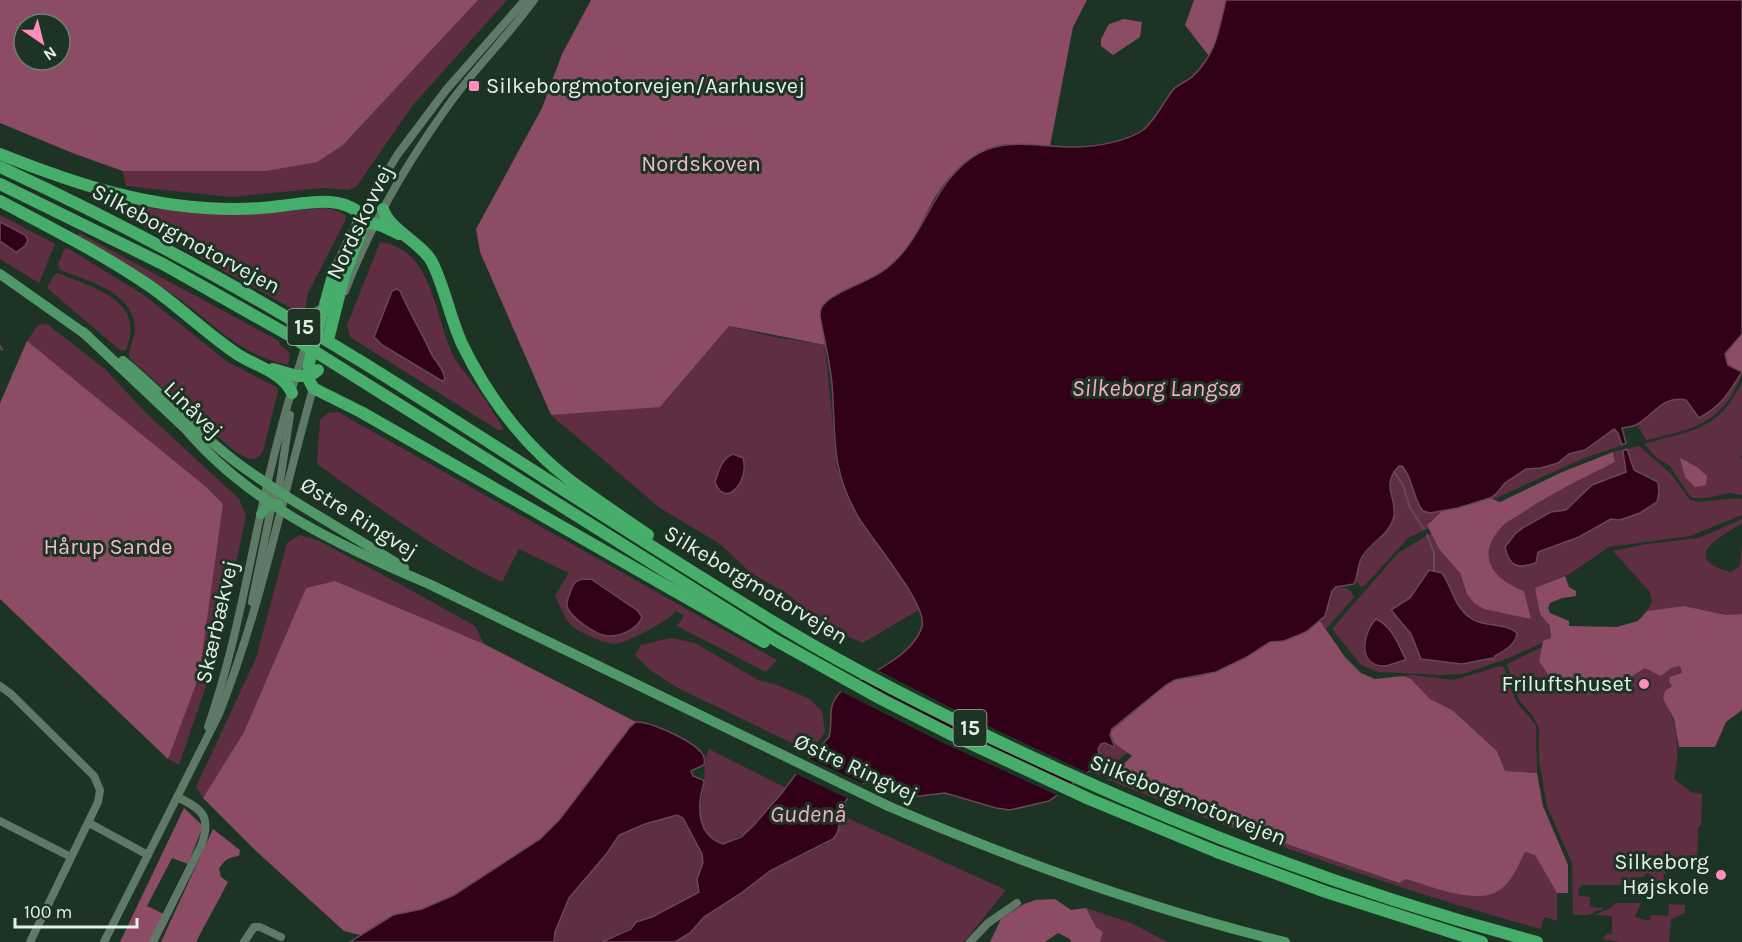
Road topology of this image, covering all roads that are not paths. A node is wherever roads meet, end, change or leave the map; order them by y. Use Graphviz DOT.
graph roads {
  1 [pos="525,0"];
  2 [pos="534,0"];
  3 [pos="0,154"];
  4 [pos="0,167"];
  5 [pos="0,184"];
  6 [pos="0,201"];
  7 [pos="383,209"];
  8 [pos="363,222"];
  9 [pos="414,241"];
  10 [pos="335,268"];
  11 [pos="0,274"];
  12 [pos="329,307"];
  13 [pos="83,332"];
  14 [pos="328,340"];
  15 [pos="257,365"];
  16 [pos="309,371"];
  17 [pos="292,393"];
  18 [pos="275,497"];
  19 [pos="261,514"];
  20 [pos="429,584"];
  21 [pos="755,610"];
  22 [pos="773,643"];
  23 [pos="0,687"];
  24 [pos="200,751"];
  25 [pos="177,797"];
  26 [pos="0,821"];
  27 [pos="89,823"];
  28 [pos="148,855"];
  29 [pos="71,857"];
  30 [pos="1017,903"];
  31 [pos="281,937"];
  32 [pos="30,942"];
  33 [pos="104,942"];
  34 [pos="153,942"];
  35 [pos="244,942"];
  36 [pos="970,942"];
  37 [pos="1285,942"];
  38 [pos="1482,942"];
  39 [pos="1537,942"];
  1 -- 8 [label="street, Nordskovvej"];
  2 -- 7 [label="street, Nordskovvej"];
  3 -- 8 [label="highway"];
  4 -- 21 [label="highway, Silkeborgmotorvejen / 15"];
  5 -- 22 [label="highway, Silkeborgmotorvejen / 15"];
  6 -- 15 [label="highway"];
  7 -- 8 [label="street, Nordskovvej"];
  7 -- 9 [label="highway"];
  8 -- 9 [label="highway"];
  8 -- 10 [label="street, Nordskovvej"];
  8 -- 12 [label="highway"];
  9 -- 21 [label="highway"];
  10 -- 12 [label="highway"];
  11 -- 13 [label="main road, Linåvej"];
  12 -- 14 [label="highway"];
  12 -- 16 [label="highway"];
  13 -- 18 [label="main road, Linåvej"];
  13 -- 18 [label="main road, Linåvej"];
  14 -- 16 [label="street"];
  15 -- 16 [label="highway"];
  15 -- 17 [label="highway"];
  16 -- 17 [label="street"];
  16 -- 18 [label="street"];
  16 -- 22 [label="highway"];
  17 -- 18 [label="street"];
  17 -- 18 [label="street"];
  18 -- 19 [label="main road"];
  18 -- 20 [label="main road, Østre Ringvej"];
  18 -- 20 [label="main road, Østre Ringvej"];
  18 -- 24 [label="street, Skærbækvej"];
  19 -- 24 [label="street, Skærbækvej"];
  20 -- 37 [label="main road, Østre Ringvej"];
  21 -- 39 [label="highway, Silkeborgmotorvejen / 15"];
  22 -- 38 [label="highway, Silkeborgmotorvejen / 15"];
  23 -- 27 [label="street"];
  24 -- 25 [label="street, Skærbækvej"];
  25 -- 28 [label="street, Skærbækvej"];
  25 -- 34 [label="street"];
  26 -- 29 [label="street"];
  27 -- 28 [label="street"];
  27 -- 29 [label="street"];
  28 -- 33 [label="street, Skærbækvej"];
  29 -- 32 [label="street"];
  30 -- 36 [label="street"];
  31 -- 35 [label="street"];
}
